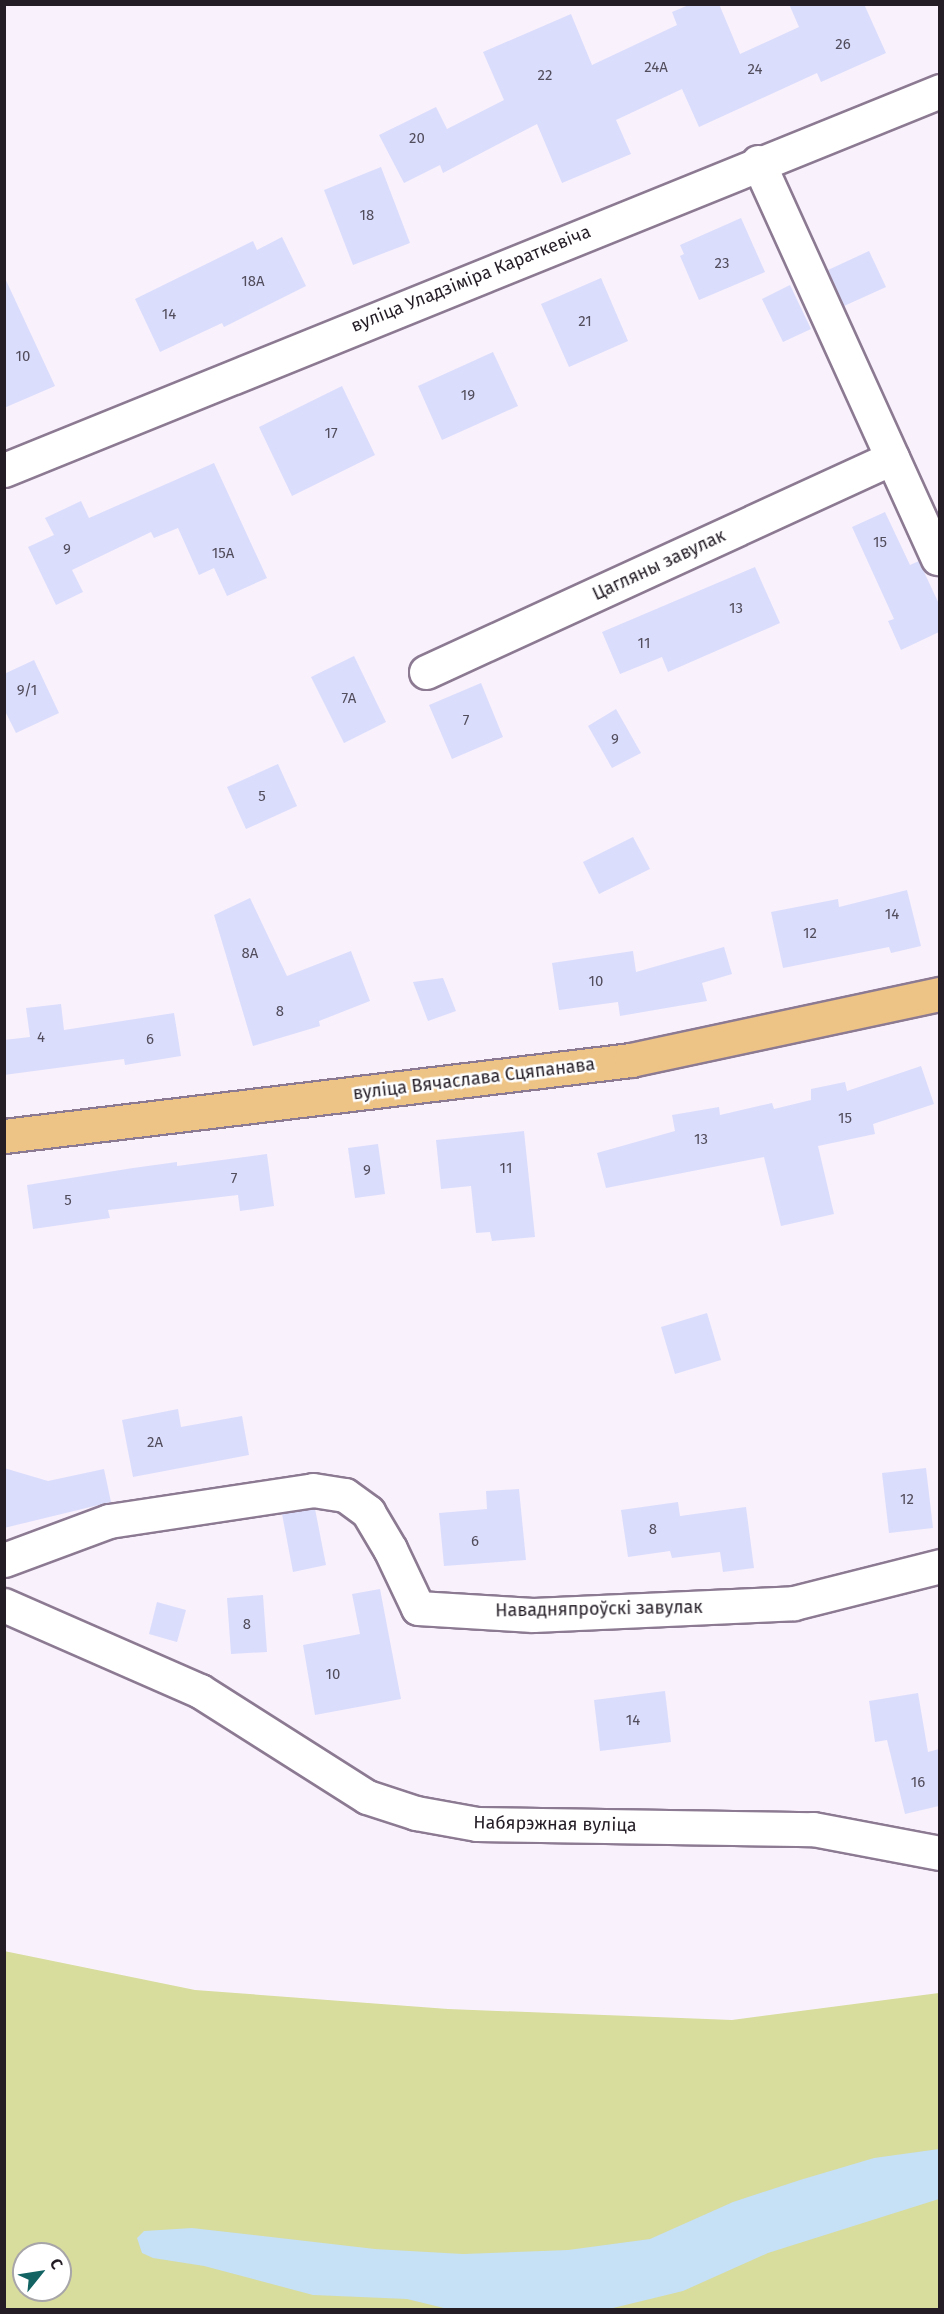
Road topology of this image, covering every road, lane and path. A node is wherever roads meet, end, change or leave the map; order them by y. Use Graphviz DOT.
graph roads {
  1 [pos="939,91"];
  2 [pos="758,162"];
  3 [pos="892,458"];
  4 [pos="4,470"];
  5 [pos="938,558"];
  6 [pos="426,672"];
  7 [pos="939,994"];
  8 [pos="4,1136"];
  9 [pos="4,1560"];
  10 [pos="939,1566"];
  11 [pos="4,1605"];
  12 [pos="939,1853"];
  1 -- 2 [label="street, вуліца Уладзіміра Караткевіча"];
  2 -- 3 [label="street"];
  2 -- 4 [label="street, вуліца Уладзіміра Караткевіча"];
  3 -- 5 [label="street"];
  3 -- 6 [label="street, Цагляны завулак"];
  7 -- 8 [label="main road, вуліца Вячаслава Сцяпанава"];
  9 -- 10 [label="street, Навадняпроўскі завулак"];
  11 -- 12 [label="street, Набярэжная вуліца"];
}
